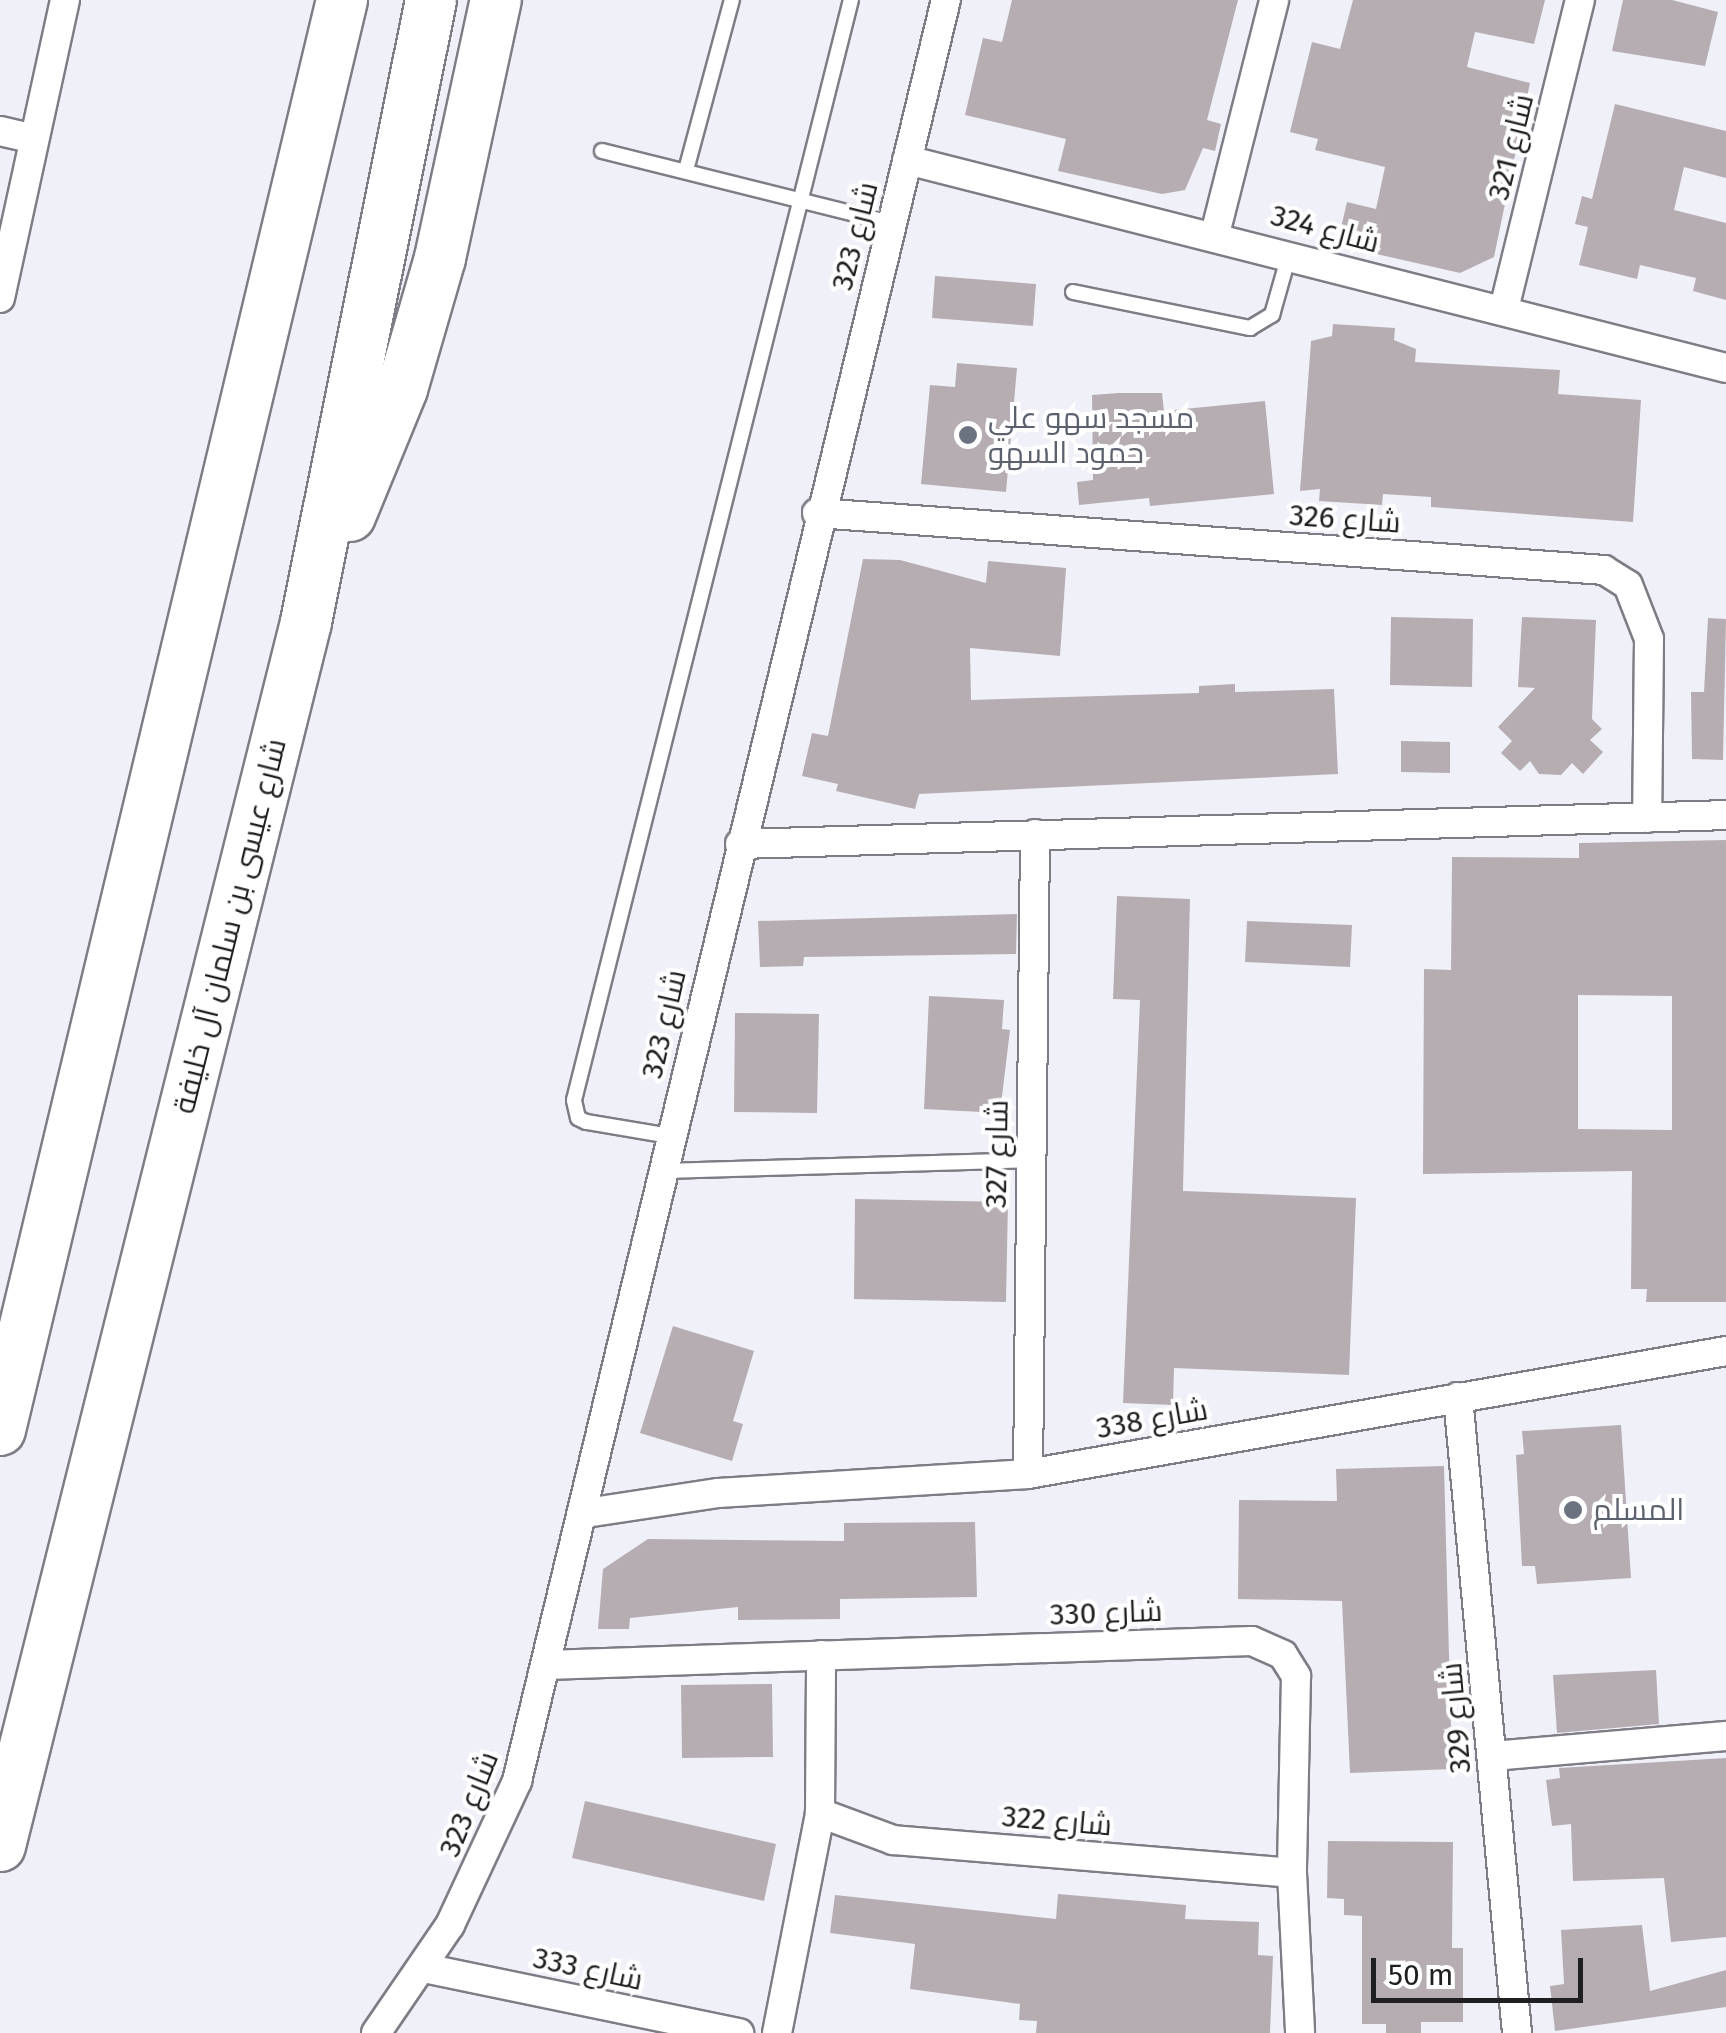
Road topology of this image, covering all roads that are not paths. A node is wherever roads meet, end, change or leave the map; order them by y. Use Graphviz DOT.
graph roads {
  1 [pos="66,0"];
  2 [pos="310,0"];
  3 [pos="342,0"];
  4 [pos="431,0"];
  5 [pos="496,0"];
  6 [pos="732,0"];
  7 [pos="851,0"];
  8 [pos="946,0"];
  9 [pos="1274,0"];
  10 [pos="1580,0"];
  11 [pos="0,130"];
  12 [pos="34,139"];
  13 [pos="602,151"];
  14 [pos="907,160"];
  15 [pos="686,170"];
  16 [pos="801,200"];
  17 [pos="892,222"];
  18 [pos="1215,234"];
  19 [pos="286,249"];
  20 [pos="1289,254"];
  21 [pos="1073,292"];
  22 [pos="0,298"];
  23 [pos="1504,309"];
  24 [pos="1726,368"];
  25 [pos="818,513"];
  26 [pos="306,622"];
  27 [pos="1726,815"];
  28 [pos="1648,818"];
  29 [pos="1035,834"];
  30 [pos="740,844"];
  31 [pos="670,1136"];
  32 [pos="1029,1160"];
  33 [pos="662,1172"];
  34 [pos="1726,1351"];
  35 [pos="1458,1397"];
  36 [pos="0,1430"];
  37 [pos="1028,1474"];
  38 [pos="586,1514"];
  39 [pos="821,1656"];
  40 [pos="547,1666"];
  41 [pos="1726,1736"];
  42 [pos="1492,1756"];
  43 [pos="820,1813"];
  44 [pos="0,1846"];
  45 [pos="1292,1873"];
  46 [pos="424,1968"];
  47 [pos="376,2033"];
  48 [pos="739,2033"];
  49 [pos="776,2033"];
  50 [pos="1300,2033"];
  51 [pos="1517,2033"];
  1 -- 12 [label="street"];
  2 -- 19 [label="highway"];
  3 -- 19 [label="highway"];
  4 -- 26 [label="highway, شارع عيسى بن سلمان آل خليفة"];
  5 -- 26 [label="highway"];
  6 -- 15 [label="lane"];
  7 -- 16 [label="lane"];
  8 -- 14 [label="street, شارع 323"];
  9 -- 18 [label="street"];
  10 -- 23 [label="street, شارع 321"];
  11 -- 12 [label="street"];
  12 -- 22 [label="street"];
  13 -- 15 [label="lane"];
  14 -- 17 [label="street, شارع 323"];
  14 -- 18 [label="street, شارع 324"];
  15 -- 16 [label="lane"];
  16 -- 17 [label="lane"];
  16 -- 31 [label="lane"];
  17 -- 25 [label="street, شارع 323"];
  18 -- 20 [label="street, شارع 324"];
  19 -- 36 [label="highway"];
  20 -- 21 [label="lane"];
  20 -- 23 [label="street, شارع 324"];
  23 -- 24 [label="street, شارع 324"];
  25 -- 28 [label="street, شارع 326"];
  25 -- 30 [label="street, شارع 323"];
  26 -- 44 [label="highway, شارع عيسى بن سلمان آل خليفة"];
  27 -- 28 [label="street"];
  28 -- 29 [label="street"];
  29 -- 30 [label="street"];
  29 -- 32 [label="street, شارع 327"];
  30 -- 31 [label="street, شارع 323"];
  31 -- 33 [label="street, شارع 323"];
  32 -- 33 [label="lane"];
  32 -- 37 [label="street, شارع 327"];
  33 -- 38 [label="street, شارع 323"];
  34 -- 35 [label="street, شارع 338"];
  35 -- 37 [label="street, شارع 338"];
  35 -- 42 [label="street, شارع 329"];
  37 -- 38 [label="street, شارع 338"];
  38 -- 40 [label="street, شارع 323"];
  39 -- 40 [label="street, شارع 330"];
  39 -- 43 [label="street"];
  39 -- 45 [label="street, شارع 330"];
  40 -- 46 [label="street, شارع 323"];
  41 -- 42 [label="street"];
  42 -- 51 [label="street, شارع 329"];
  43 -- 45 [label="street, شارع 322"];
  43 -- 49 [label="street"];
  45 -- 50 [label="street, شارع 330"];
  46 -- 47 [label="street, شارع 323"];
  46 -- 48 [label="street, شارع 333"];
}
